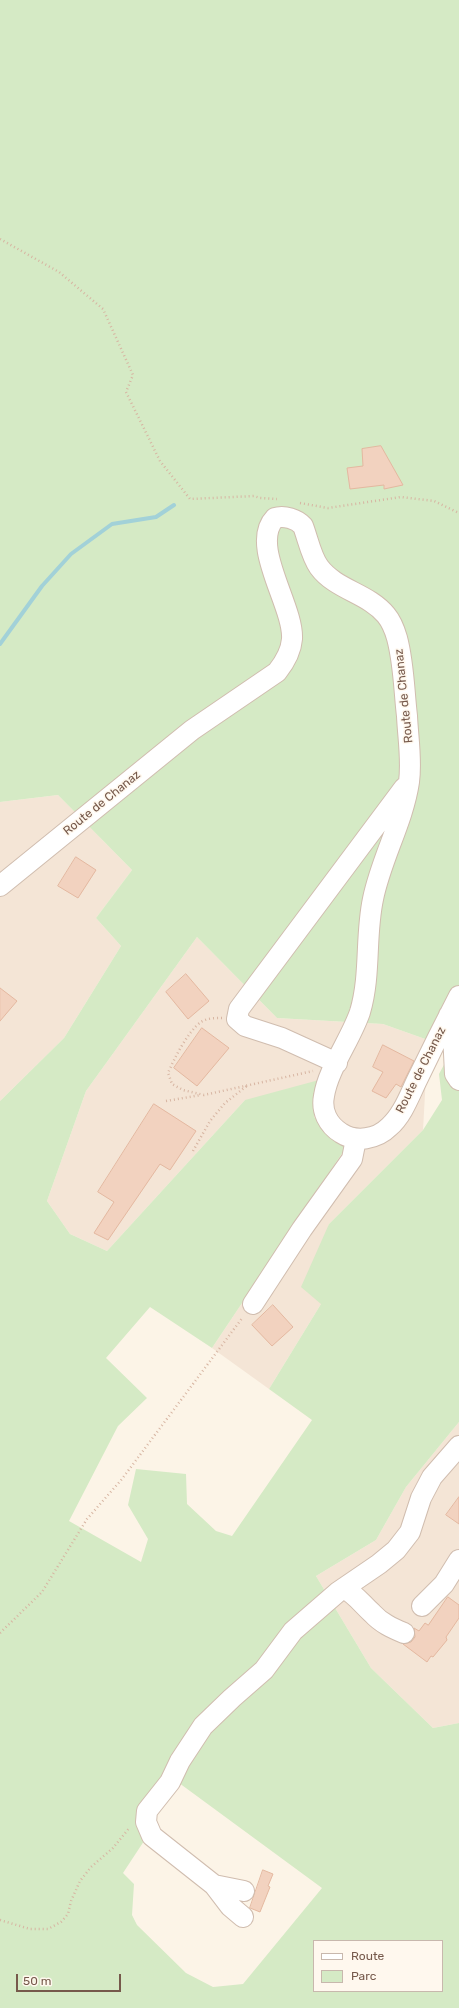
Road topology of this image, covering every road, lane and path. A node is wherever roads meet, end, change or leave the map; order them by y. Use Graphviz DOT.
graph roads {
  1 [pos="0,238"];
  2 [pos="284,500"];
  3 [pos="298,503"];
  4 [pos="459,513"];
  5 [pos="409,781"];
  6 [pos="0,886"];
  7 [pos="459,996"];
  8 [pos="449,1016"];
  9 [pos="237,1019"];
  10 [pos="336,1065"];
  11 [pos="459,1080"];
  12 [pos="249,1085"];
  13 [pos="204,1094"];
  14 [pos="166,1101"];
  15 [pos="356,1139"];
  16 [pos="193,1151"];
  17 [pos="253,1304"];
  18 [pos="459,1446"];
  19 [pos="459,1560"];
  20 [pos="344,1588"];
  21 [pos="422,1606"];
  22 [pos="0,1633"];
  23 [pos="404,1633"];
  24 [pos="143,1817"];
  25 [pos="214,1885"];
  26 [pos="244,1891"];
  27 [pos="243,1917"];
  28 [pos="0,1920"];
  1 -- 2 [label="path"];
  3 -- 4 [label="path"];
  5 -- 6 [label="street, Route de Chanaz"];
  5 -- 9 [label="street"];
  5 -- 10 [label="street, Route de Chanaz"];
  7 -- 8 [label="street, Route de Chanaz"];
  8 -- 11 [label="street"];
  8 -- 15 [label="street, Route de Chanaz"];
  9 -- 10 [label="street"];
  9 -- 13 [label="path"];
  10 -- 12 [label="path"];
  10 -- 15 [label="street, Route de Chanaz"];
  12 -- 13 [label="path"];
  12 -- 16 [label="path"];
  13 -- 14 [label="path"];
  15 -- 17 [label="street"];
  17 -- 22 [label="path"];
  18 -- 20 [label="street"];
  19 -- 21 [label="street"];
  20 -- 23 [label="street"];
  20 -- 24 [label="street"];
  24 -- 25 [label="street"];
  24 -- 28 [label="path"];
  25 -- 26 [label="street"];
  25 -- 27 [label="street"];
}
